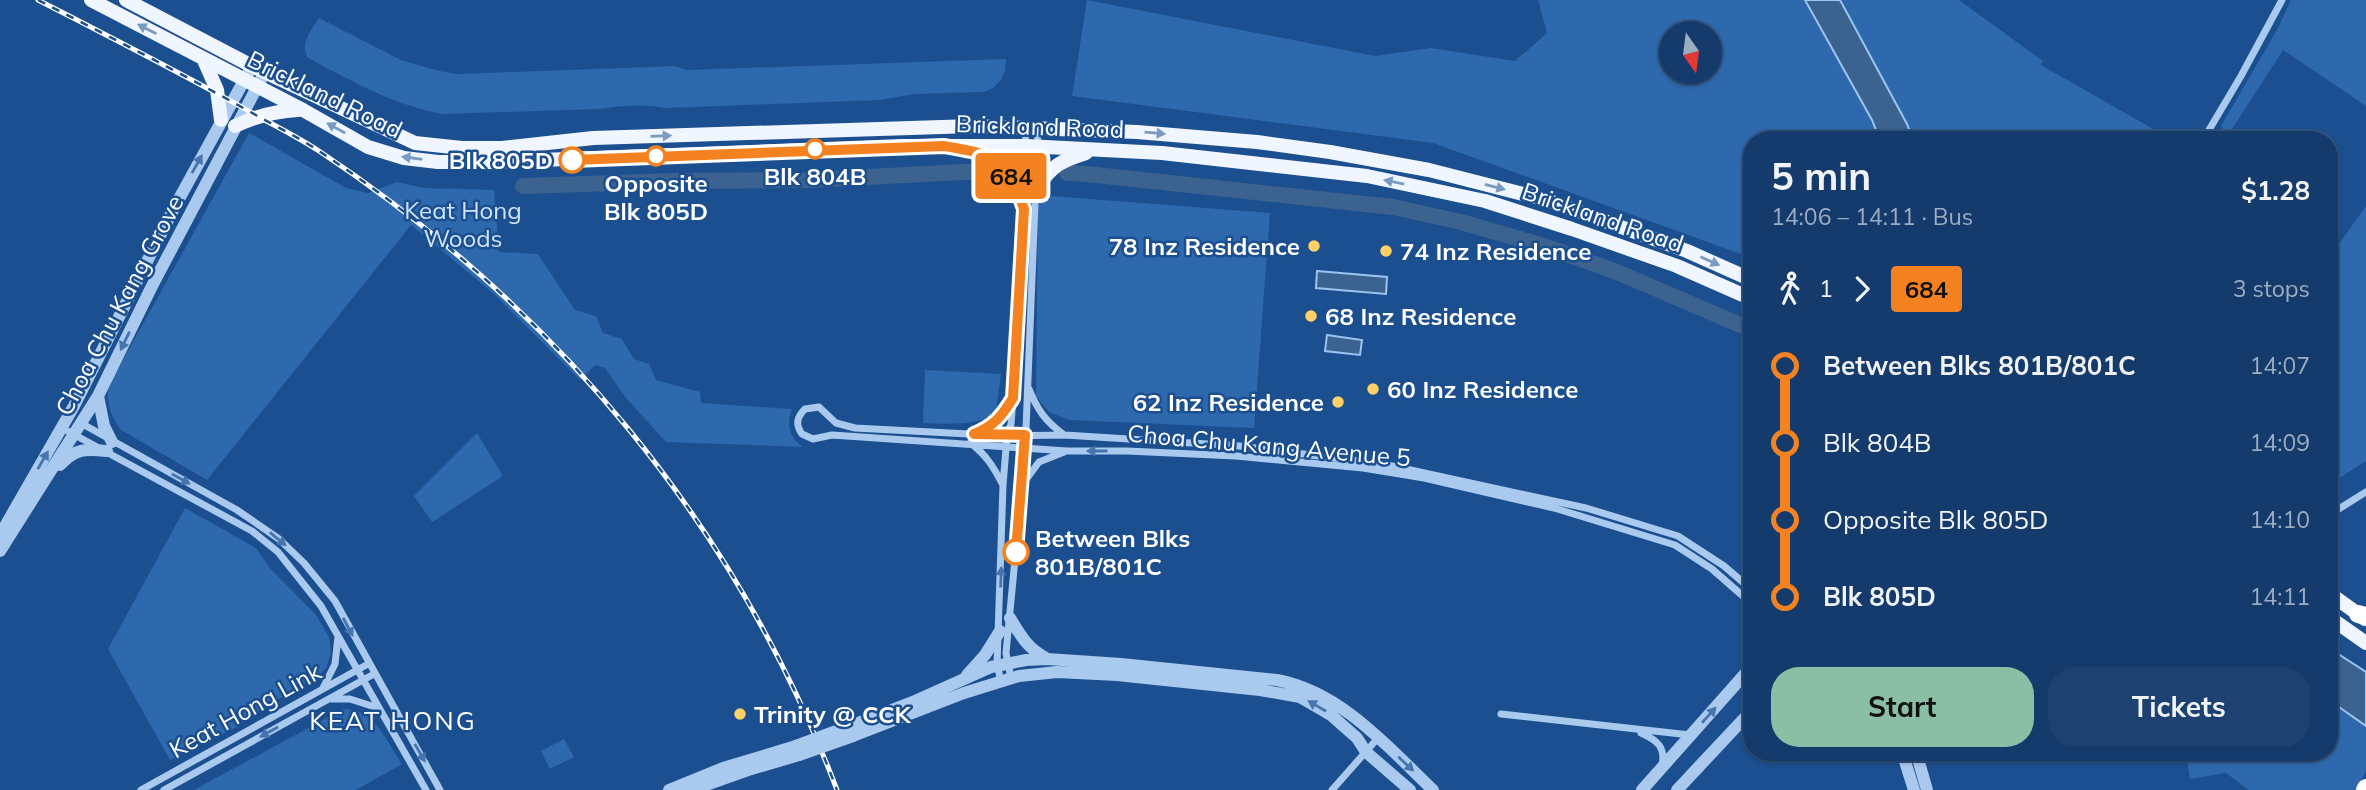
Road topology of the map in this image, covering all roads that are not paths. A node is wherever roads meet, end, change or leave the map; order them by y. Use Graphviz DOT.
graph roads {
  1 [pos="91,0"];
  2 [pos="126,0"];
  3 [pos="2282,0"];
  4 [pos="204,58"];
  5 [pos="258,69"];
  6 [pos="251,83"];
  7 [pos="303,110"];
  8 [pos="228,123"];
  9 [pos="1032,128"];
  10 [pos="2208,131"];
  11 [pos="944,146"];
  12 [pos="1032,146"];
  13 [pos="1098,150"];
  14 [pos="1037,188"];
  15 [pos="1024,209"];
  16 [pos="1743,276"];
  17 [pos="1743,295"];
  18 [pos="1028,385"];
  19 [pos="98,396"];
  20 [pos="1013,398"];
  21 [pos="69,416"];
  22 [pos="62,428"];
  23 [pos="78,429"];
  24 [pos="974,434"];
  25 [pos="1025,435"];
  26 [pos="1065,435"];
  27 [pos="1007,436"];
  28 [pos="970,443"];
  29 [pos="110,446"];
  30 [pos="1006,446"];
  31 [pos="1025,448"];
  32 [pos="1067,451"];
  33 [pos="1337,462"];
  34 [pos="43,483"];
  35 [pos="1003,485"];
  36 [pos="1023,485"];
  37 [pos="2366,492"];
  38 [pos="2338,509"];
  39 [pos="0,535"];
  40 [pos="0,551"];
  41 [pos="1733,574"];
  42 [pos="1727,582"];
  43 [pos="1743,582"];
  44 [pos="1743,596"];
  45 [pos="2338,599"];
  46 [pos="2363,616"];
  47 [pos="1010,618"];
  48 [pos="2338,623"];
  49 [pos="1000,631"];
  50 [pos="338,637"];
  51 [pos="2366,643"];
  52 [pos="1047,659"];
  53 [pos="368,664"];
  54 [pos="1002,664"];
  55 [pos="356,670"];
  56 [pos="374,674"];
  57 [pos="1743,676"];
  58 [pos="363,680"];
  59 [pos="962,680"];
  60 [pos="1006,680"];
  61 [pos="323,688"];
  62 [pos="934,692"];
  63 [pos="329,699"];
  64 [pos="948,699"];
  65 [pos="395,710"];
  66 [pos="381,712"];
  67 [pos="1501,715"];
  68 [pos="1743,720"];
  69 [pos="1634,730"];
  70 [pos="851,731"];
  71 [pos="1691,735"];
  72 [pos="1378,738"];
  73 [pos="798,750"];
  74 [pos="1366,752"];
  75 [pos="1905,761"];
  76 [pos="1919,761"];
  77 [pos="1660,769"];
  78 [pos="141,790"];
  79 [pos="163,790"];
  80 [pos="426,790"];
  81 [pos="440,790"];
  82 [pos="669,790"];
  83 [pos="692,790"];
  84 [pos="1332,790"];
  85 [pos="1410,790"];
  86 [pos="1433,790"];
  87 [pos="1642,790"];
  88 [pos="1677,790"];
  89 [pos="1914,790"];
  90 [pos="1927,790"];
  4 -- 1 [label="main road, Brickland Road, one-way"];
  2 -- 5 [label="main road, Brickland Road"];
  3 -- 10 [label="street"];
  4 -- 6 [label="main road, Brickland Road"];
  4 -- 8 [label="main road"];
  5 -- 6 [label="street, Choa Chu Kang Grove"];
  5 -- 9 [label="main road, Brickland Road, one-way"];
  6 -- 7 [label="main road, Brickland Road"];
  6 -- 8 [label="street, Choa Chu Kang Grove"];
  7 -- 8 [label="main road"];
  11 -- 7 [label="main road, Brickland Road, one-way"];
  8 -- 19 [label="street, Choa Chu Kang Grove, one-way"];
  21 -- 8 [label="street, Choa Chu Kang Grove, one-way"];
  9 -- 12 [label="street"];
  9 -- 12 [label="street"];
  9 -- 16 [label="main road, Brickland Road, one-way"];
  11 -- 12 [label="main road, Brickland Road"];
  11 -- 15 [label="main road"];
  12 -- 13 [label="main road, Brickland Road"];
  12 -- 14 [label="street"];
  12 -- 15 [label="street"];
  13 -- 14 [label="main road"];
  17 -- 13 [label="main road, Brickland Road, one-way"];
  14 -- 18 [label="street"];
  15 -- 20 [label="street"];
  18 -- 25 [label="street"];
  18 -- 26 [label="street"];
  19 -- 23 [label="street, Choa Chu Kang Grove"];
  19 -- 29 [label="street"];
  20 -- 24 [label="street"];
  20 -- 27 [label="street"];
  21 -- 22 [label="street, Choa Chu Kang Grove"];
  21 -- 23 [label="street"];
  22 -- 23 [label="street"];
  39 -- 22 [label="street, Choa Chu Kang Grove, one-way"];
  23 -- 29 [label="street"];
  23 -- 29 [label="street"];
  23 -- 34 [label="street, Choa Chu Kang Grove"];
  24 -- 27 [label="street, Choa Chu Kang Avenue 5"];
  24 -- 28 [label="street, Choa Chu Kang Avenue 5"];
  25 -- 26 [label="street, Choa Chu Kang Avenue 5"];
  25 -- 27 [label="street, Choa Chu Kang Avenue 5"];
  25 -- 31 [label="street"];
  26 -- 33 [label="street, Choa Chu Kang Avenue 5"];
  27 -- 30 [label="street"];
  28 -- 30 [label="street, Choa Chu Kang Avenue 5"];
  28 -- 35 [label="street"];
  29 -- 34 [label="street"];
  29 -- 50 [label="street"];
  29 -- 53 [label="street, one-way"];
  30 -- 31 [label="street, Choa Chu Kang Avenue 5"];
  30 -- 35 [label="street"];
  31 -- 32 [label="street, Choa Chu Kang Avenue 5"];
  31 -- 36 [label="street"];
  33 -- 32 [label="street, Choa Chu Kang Avenue 5, one-way"];
  32 -- 36 [label="street"];
  33 -- 41 [label="street, Choa Chu Kang Avenue 5"];
  33 -- 42 [label="street, Choa Chu Kang Avenue 5"];
  34 -- 40 [label="street, Choa Chu Kang Grove"];
  49 -- 35 [label="street, one-way"];
  36 -- 47 [label="street"];
  37 -- 38 [label="street"];
  41 -- 42 [label="street"];
  41 -- 43 [label="street, Choa Chu Kang Avenue 5"];
  42 -- 44 [label="street, Choa Chu Kang Avenue 5"];
  45 -- 46 [label="main road"];
  47 -- 52 [label="street"];
  47 -- 54 [label="street"];
  48 -- 51 [label="main road"];
  49 -- 54 [label="street"];
  49 -- 59 [label="street"];
  50 -- 55 [label="street"];
  50 -- 61 [label="street"];
  52 -- 54 [label="street"];
  52 -- 72 [label="street"];
  53 -- 55 [label="street, Keat Hong Link"];
  53 -- 56 [label="street"];
  54 -- 59 [label="street"];
  54 -- 60 [label="street"];
  55 -- 58 [label="street"];
  55 -- 61 [label="street, Keat Hong Link"];
  56 -- 58 [label="street, Keat Hong Link"];
  56 -- 65 [label="street"];
  71 -- 57 [label="street, one-way"];
  58 -- 63 [label="street, Keat Hong Link"];
  58 -- 66 [label="street"];
  59 -- 62 [label="street"];
  60 -- 64 [label="street"];
  74 -- 60 [label="street, one-way"];
  61 -- 78 [label="street, Keat Hong Link"];
  62 -- 64 [label="street"];
  62 -- 70 [label="street"];
  63 -- 66 [label="street"];
  63 -- 79 [label="street, Keat Hong Link, one-way"];
  64 -- 70 [label="street"];
  65 -- 66 [label="street"];
  65 -- 81 [label="street, one-way"];
  66 -- 80 [label="street"];
  67 -- 69 [label="street"];
  68 -- 88 [label="street"];
  69 -- 71 [label="street"];
  69 -- 77 [label="street"];
  70 -- 73 [label="street, bridge"];
  71 -- 77 [label="street"];
  72 -- 74 [label="street"];
  72 -- 86 [label="street, one-way"];
  73 -- 82 [label="street"];
  73 -- 83 [label="street"];
  74 -- 84 [label="street"];
  74 -- 85 [label="street"];
  75 -- 89 [label="street"];
  76 -- 90 [label="street"];
  77 -- 87 [label="street"];
}
